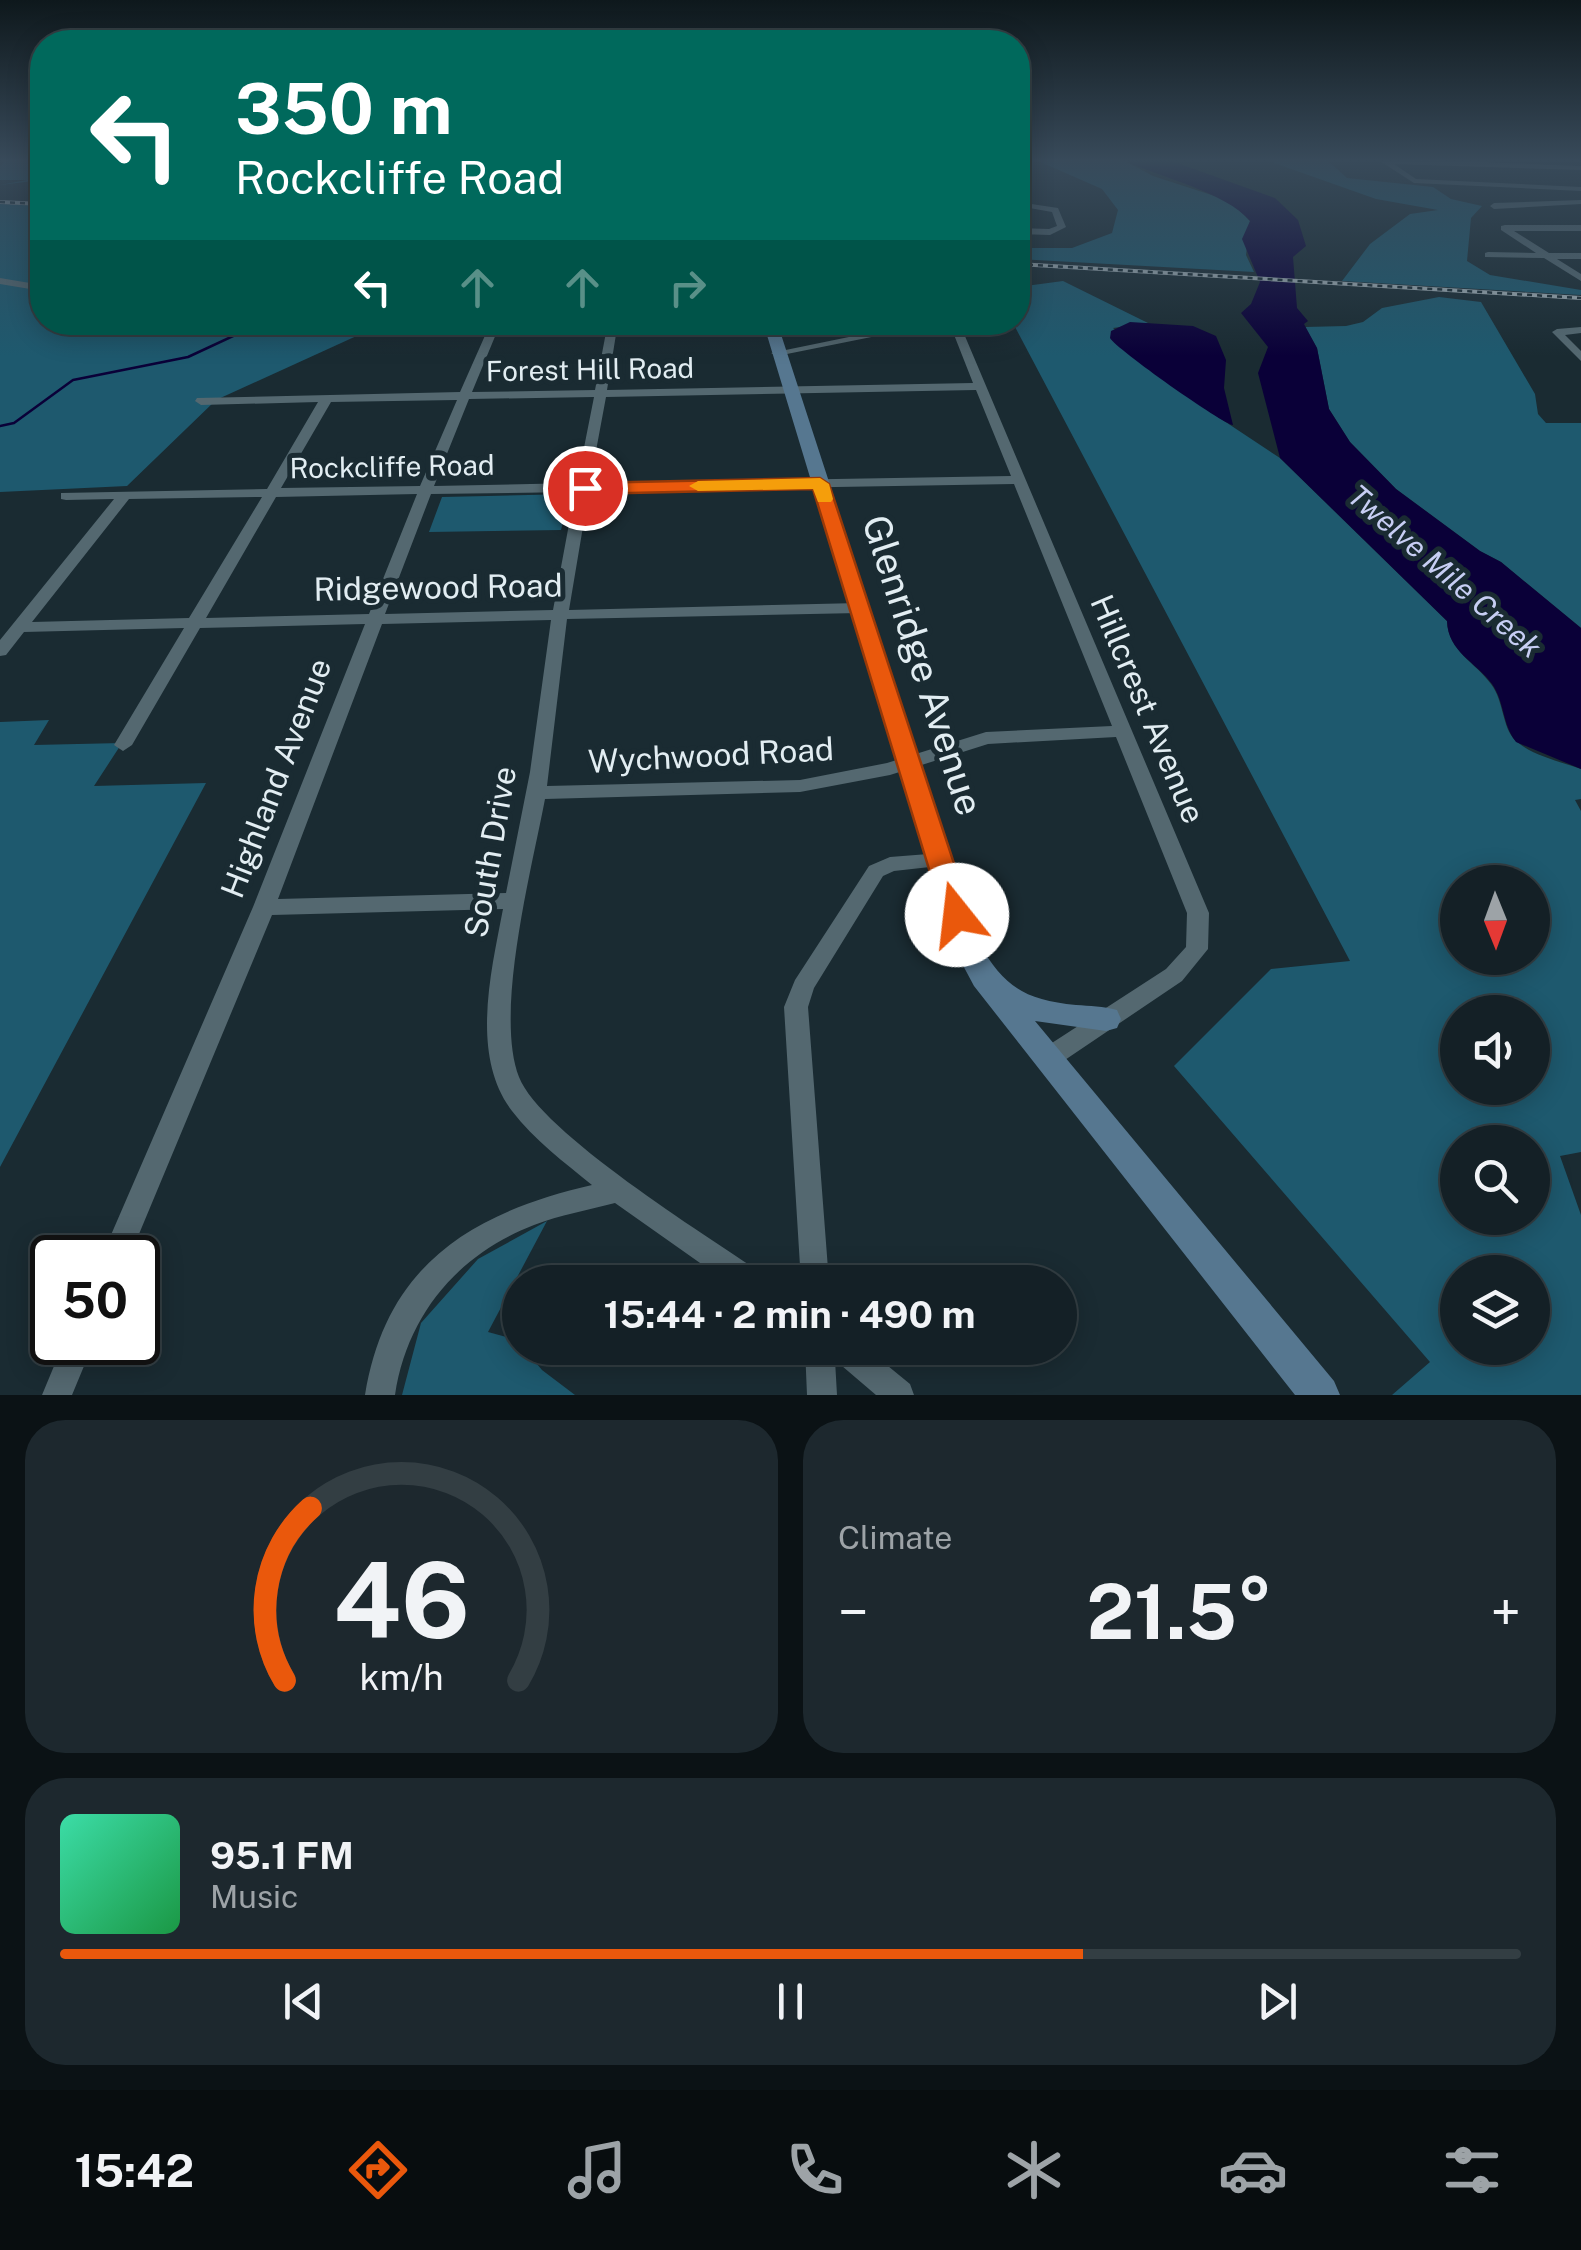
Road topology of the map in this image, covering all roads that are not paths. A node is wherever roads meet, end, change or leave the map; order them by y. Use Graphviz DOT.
graph roads {
  1 [pos="1062,225"];
  2 [pos="1581,228"];
  3 [pos="1030,232"];
  4 [pos="1488,256"];
  5 [pos="1545,256"];
  6 [pos="1581,256"];
  7 [pos="1581,278"];
  8 [pos="0,281"];
  9 [pos="30,286"];
  10 [pos="1581,330"];
  11 [pos="490,335"];
  12 [pos="612,335"];
  13 [pos="773,335"];
  14 [pos="874,335"];
  15 [pos="959,335"];
  16 [pos="777,354"];
  17 [pos="1581,358"];
  18 [pos="980,386"];
  19 [pos="789,391"];
  20 [pos="602,393"];
  21 [pos="464,396"];
  22 [pos="327,398"];
  23 [pos="200,401"];
  24 [pos="1018,480"];
  25 [pos="820,484"];
  26 [pos="585,488"];
  27 [pos="425,491"];
  28 [pos="271,493"];
  29 [pos="125,495"];
  30 [pos="66,496"];
  31 [pos="859,608"];
  32 [pos="560,614"];
  33 [pos="376,618"];
  34 [pos="196,623"];
  35 [pos="19,627"];
  36 [pos="0,650"];
  37 [pos="1122,731"];
  38 [pos="123,745"];
  39 [pos="908,762"];
  40 [pos="536,793"];
  41 [pos="941,860"];
  42 [pos="514,901"];
  43 [pos="264,908"];
  44 [pos="984,978"];
  45 [pos="1106,1019"];
  46 [pos="1046,1059"];
  47 [pos="619,1190"];
  48 [pos="125,1235"];
  49 [pos="726,1265"];
  50 [pos="814,1265"];
  51 [pos="69,1365"];
  52 [pos="821,1365"];
  53 [pos="864,1365"];
  54 [pos="57,1395"];
  55 [pos="380,1395"];
  56 [pos="822,1395"];
  57 [pos="899,1395"];
  58 [pos="1320,1395"];
  1 -- 3 [label="street"];
  2 -- 5 [label="street"];
  4 -- 5 [label="street"];
  5 -- 6 [label="street"];
  5 -- 7 [label="street"];
  8 -- 9 [label="street"];
  10 -- 17 [label="street"];
  11 -- 21 [label="street, Highland Avenue"];
  12 -- 20 [label="street, South Drive"];
  13 -- 16 [label="main road, Glenridge Avenue"];
  14 -- 16 [label="street"];
  15 -- 18 [label="street, Hillcrest Avenue"];
  16 -- 19 [label="main road, Glenridge Avenue"];
  18 -- 19 [label="street, Forest Hill Road"];
  18 -- 24 [label="street, Hillcrest Avenue"];
  19 -- 20 [label="street, Forest Hill Road"];
  19 -- 25 [label="main road, Glenridge Avenue"];
  20 -- 21 [label="street, Forest Hill Road"];
  20 -- 26 [label="street, South Drive"];
  21 -- 22 [label="street, Forest Hill Road"];
  21 -- 27 [label="street, Highland Avenue"];
  22 -- 23 [label="street, Forest Hill Road"];
  22 -- 28 [label="street"];
  24 -- 25 [label="street, Rockcliffe Road"];
  24 -- 37 [label="street, Hillcrest Avenue"];
  25 -- 26 [label="street, Rockcliffe Road"];
  25 -- 31 [label="main road, Glenridge Avenue"];
  26 -- 27 [label="street, Rockcliffe Road"];
  26 -- 32 [label="street, South Drive"];
  27 -- 28 [label="street, Rockcliffe Road"];
  27 -- 33 [label="street, Highland Avenue"];
  28 -- 29 [label="street, Rockcliffe Road"];
  28 -- 34 [label="street"];
  29 -- 30 [label="street, Rockcliffe Road"];
  29 -- 35 [label="street"];
  31 -- 32 [label="street, Ridgewood Road"];
  31 -- 39 [label="main road, Glenridge Avenue"];
  32 -- 33 [label="street, Ridgewood Road"];
  32 -- 40 [label="street, South Drive"];
  33 -- 34 [label="street, Ridgewood Road"];
  33 -- 43 [label="street, Highland Avenue"];
  34 -- 35 [label="street, Ridgewood Road"];
  34 -- 38 [label="street"];
  35 -- 36 [label="street"];
  37 -- 39 [label="street, Wychwood Road"];
  37 -- 45 [label="street, Hillcrest Avenue"];
  39 -- 40 [label="street, Wychwood Road"];
  39 -- 41 [label="main road, Glenridge Avenue"];
  40 -- 42 [label="street, South Drive"];
  41 -- 44 [label="main road, Glenridge Avenue"];
  41 -- 50 [label="street"];
  42 -- 43 [label="street"];
  42 -- 47 [label="street, South Drive"];
  43 -- 48 [label="street, Highland Avenue"];
  44 -- 45 [label="main road"];
  44 -- 46 [label="main road, Glenridge Avenue"];
  45 -- 46 [label="street, Hillcrest Avenue"];
  46 -- 58 [label="main road, Glenridge Avenue"];
  47 -- 49 [label="street, South Drive"];
  47 -- 55 [label="street"];
  51 -- 54 [label="street"];
  52 -- 56 [label="street"];
  53 -- 57 [label="street"];
}
